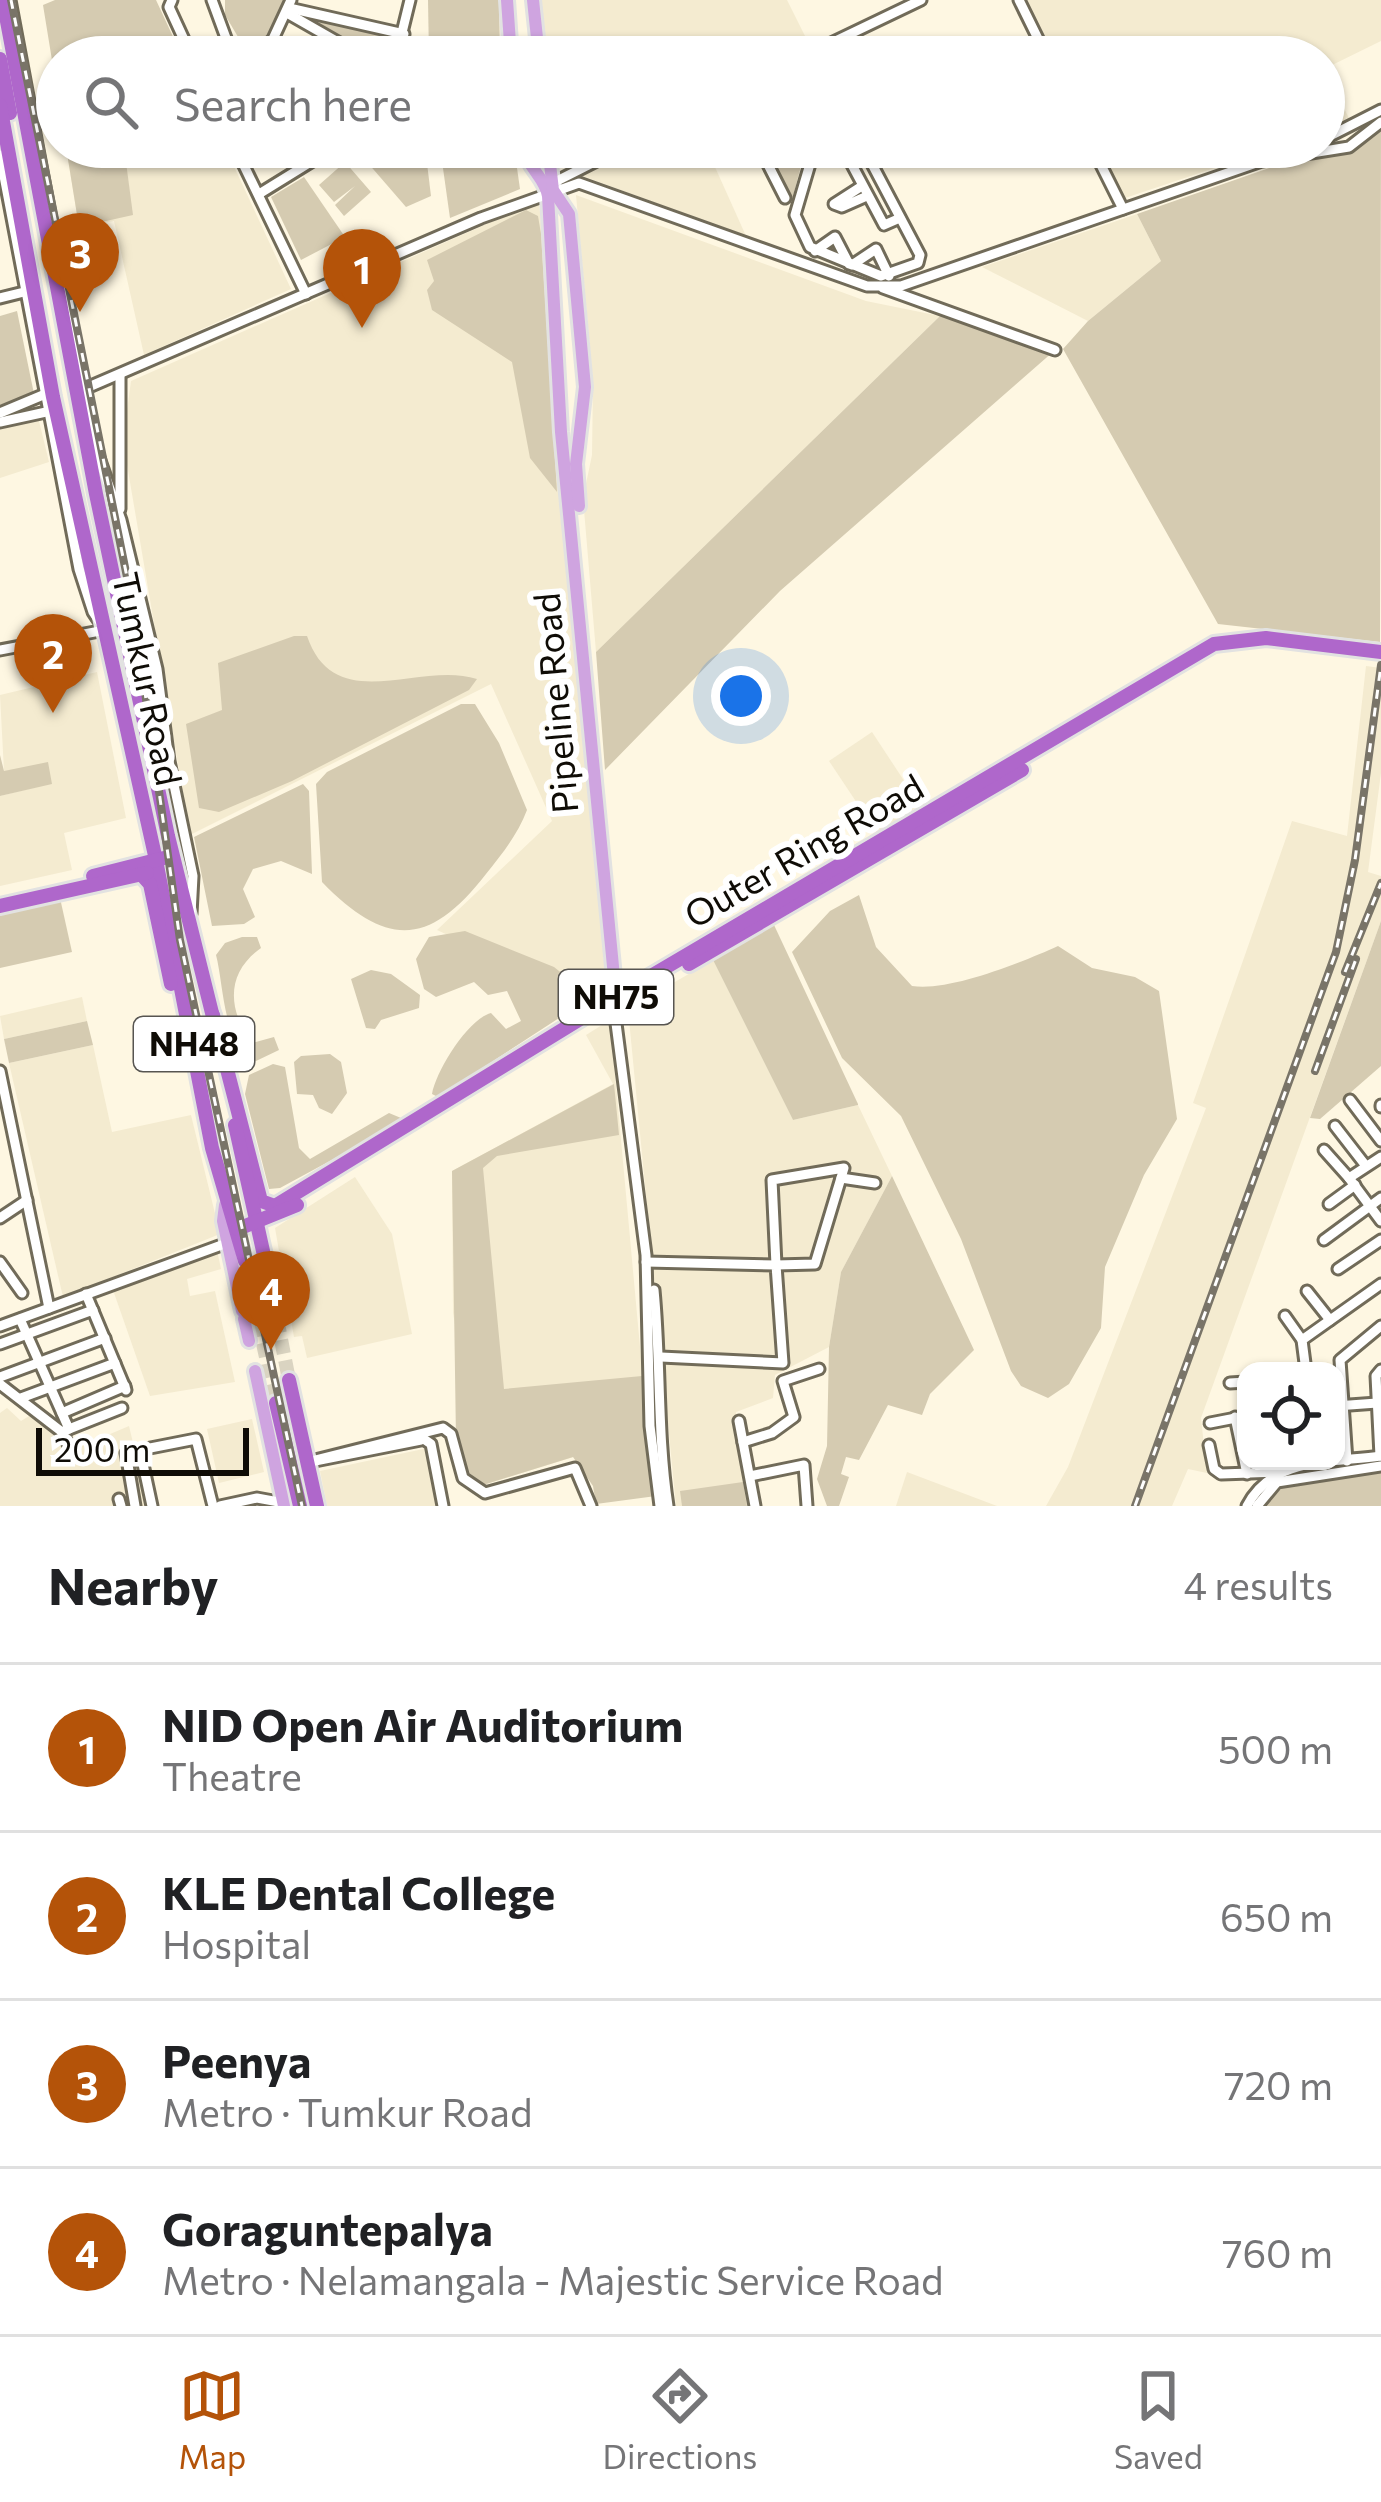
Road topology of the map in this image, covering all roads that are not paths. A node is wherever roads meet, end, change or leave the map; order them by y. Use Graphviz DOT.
graph roads {
  1 [pos="7,0"];
  2 [pos="172,0"];
  3 [pos="212,0"];
  4 [pos="408,0"];
  5 [pos="507,0"];
  6 [pos="533,0"];
  7 [pos="921,0"];
  8 [pos="1019,0"];
  9 [pos="289,7"];
  10 [pos="0,10"];
  11 [pos="404,34"];
  12 [pos="182,36"];
  13 [pos="225,36"];
  14 [pos="273,36"];
  15 [pos="332,36"];
  16 [pos="510,36"];
  17 [pos="537,36"];
  18 [pos="846,36"];
  19 [pos="1037,36"];
  20 [pos="0,59"];
  21 [pos="0,105"];
  22 [pos="1381,110"];
  23 [pos="1381,122"];
  24 [pos="1345,128"];
  25 [pos="1345,148"];
  26 [pos="0,154"];
  27 [pos="36,159"];
  28 [pos="38,168"];
  29 [pos="246,168"];
  30 [pos="297,168"];
  31 [pos="530,168"];
  32 [pos="549,168"];
  33 [pos="585,168"];
  34 [pos="770,168"];
  35 [pos="809,168"];
  36 [pos="853,168"];
  37 [pos="874,168"];
  38 [pos="1102,168"];
  39 [pos="1247,168"];
  40 [pos="550,187"];
  41 [pos="259,194"];
  42 [pos="785,198"];
  43 [pos="1123,209"];
  44 [pos="900,218"];
  45 [pos="15,246"];
  46 [pos="0,249"];
  47 [pos="825,255"];
  48 [pos="851,264"];
  49 [pos="826,271"];
  50 [pos="889,276"];
  51 [pos="878,286"];
  52 [pos="23,292"];
  53 [pos="305,294"];
  54 [pos="0,298"];
  55 [pos="1055,350"];
  56 [pos="119,376"];
  57 [pos="72,393"];
  58 [pos="43,395"];
  59 [pos="46,412"];
  60 [pos="0,413"];
  61 [pos="0,422"];
  62 [pos="77,491"];
  63 [pos="97,494"];
  64 [pos="121,520"];
  65 [pos="104,526"];
  66 [pos="106,633"];
  67 [pos="0,653"];
  68 [pos="1381,656"];
  69 [pos="174,862"];
  70 [pos="157,866"];
  71 [pos="141,874"];
  72 [pos="0,897"];
  73 [pos="164,903"];
  74 [pos="0,907"];
  75 [pos="189,907"];
  76 [pos="613,960"];
  77 [pos="615,1002"];
  78 [pos="213,1015"];
  79 [pos="0,1077"];
  80 [pos="1350,1100"];
  81 [pos="5,1120"];
  82 [pos="208,1125"];
  83 [pos="1334,1126"];
  84 [pos="1381,1141"];
  85 [pos="1324,1150"];
  86 [pos="1381,1157"];
  87 [pos="1366,1166"];
  88 [pos="841,1178"];
  89 [pos="1352,1181"];
  90 [pos="875,1183"];
  91 [pos="1381,1198"];
  92 [pos="27,1199"];
  93 [pos="1329,1204"];
  94 [pos="1370,1205"];
  95 [pos="0,1218"];
  96 [pos="1381,1221"];
  97 [pos="256,1223"];
  98 [pos="230,1237"];
  99 [pos="1324,1240"];
  100 [pos="1381,1240"];
  101 [pos="245,1261"];
  102 [pos="0,1262"];
  103 [pos="646,1262"];
  104 [pos="776,1265"];
  105 [pos="1338,1269"];
  106 [pos="269,1278"];
  107 [pos="13,1280"];
  108 [pos="1381,1284"];
  109 [pos="0,1290"];
  110 [pos="1307,1291"];
  111 [pos="22,1293"];
  112 [pos="86,1294"];
  113 [pos="49,1308"];
  114 [pos="93,1310"];
  115 [pos="1285,1316"];
  116 [pos="20,1318"];
  117 [pos="1330,1320"];
  118 [pos="2,1321"];
  119 [pos="1381,1326"];
  120 [pos="26,1334"];
  121 [pos="105,1338"];
  122 [pos="1302,1340"];
  123 [pos="0,1344"];
  124 [pos="661,1357"];
  125 [pos="1305,1362"];
  126 [pos="1340,1362"];
  127 [pos="39,1363"];
  128 [pos="115,1363"];
  129 [pos="819,1369"];
  130 [pos="1380,1371"];
  131 [pos="289,1380"];
  132 [pos="0,1381"];
  133 [pos="1230,1383"];
  134 [pos="1237,1383"];
  135 [pos="50,1387"];
  136 [pos="18,1398"];
  137 [pos="1377,1402"];
  138 [pos="276,1403"];
  139 [pos="1345,1405"];
  140 [pos="0,1407"];
  141 [pos="122,1408"];
  142 [pos="62,1413"];
  143 [pos="1237,1418"];
  144 [pos="739,1420"];
  145 [pos="1210,1423"];
  146 [pos="66,1430"];
  147 [pos="421,1436"];
  148 [pos="743,1442"];
  149 [pos="1209,1445"];
  150 [pos="1345,1446"];
  151 [pos="70,1448"];
  152 [pos="126,1453"];
  153 [pos="1381,1456"];
  154 [pos="1347,1460"];
  155 [pos="307,1462"];
  156 [pos="1381,1466"];
  157 [pos="1345,1467"];
  158 [pos="556,1470"];
  159 [pos="1247,1470"];
  160 [pos="1265,1470"];
  161 [pos="1275,1470"];
  162 [pos="1308,1470"];
  163 [pos="1247,1474"];
  164 [pos="750,1476"];
  165 [pos="579,1489"];
  166 [pos="289,1505"];
  167 [pos="135,1506"];
  168 [pos="152,1506"];
  169 [pos="216,1506"];
  170 [pos="317,1506"];
  171 [pos="443,1506"];
  172 [pos="591,1506"];
  173 [pos="664,1506"];
  174 [pos="755,1506"];
  175 [pos="807,1506"];
  176 [pos="1247,1506"];
  177 [pos="1257,1506"];
  1 -- 27 [label="highway, NH48"];
  1 -- 57 [label="street"];
  2 -- 12 [label="street"];
  3 -- 13 [label="street"];
  4 -- 11 [label="street"];
  5 -- 16 [label="main road"];
  6 -- 17 [label="main road"];
  7 -- 18 [label="street"];
  8 -- 19 [label="street"];
  9 -- 11 [label="street"];
  9 -- 14 [label="street"];
  9 -- 15 [label="street"];
  10 -- 57 [label="highway"];
  20 -- 57 [label="highway"];
  21 -- 62 [label="highway, Tumkur Road / NH48"];
  22 -- 24 [label="street"];
  23 -- 25 [label="street"];
  26 -- 45 [label="street"];
  28 -- 63 [label="highway, NH48"];
  29 -- 41 [label="street"];
  30 -- 41 [label="street"];
  31 -- 40 [label="main road, Pipeline Road"];
  32 -- 40 [label="main road, Pipeline Road"];
  33 -- 40 [label="street"];
  34 -- 42 [label="street"];
  35 -- 47 [label="street"];
  36 -- 44 [label="street"];
  37 -- 44 [label="street"];
  38 -- 43 [label="street"];
  39 -- 43 [label="street"];
  40 -- 49 [label="street"];
  40 -- 53 [label="street"];
  40 -- 76 [label="main road, Pipeline Road"];
  40 -- 76 [label="main road, Pipeline Road"];
  41 -- 53 [label="street"];
  43 -- 51 [label="street"];
  44 -- 50 [label="street"];
  45 -- 46 [label="street"];
  45 -- 52 [label="street"];
  47 -- 48 [label="street"];
  47 -- 48 [label="street"];
  47 -- 49 [label="street"];
  48 -- 50 [label="street"];
  48 -- 50 [label="street"];
  49 -- 51 [label="street"];
  51 -- 55 [label="street"];
  52 -- 54 [label="street"];
  52 -- 58 [label="street"];
  53 -- 56 [label="street"];
  56 -- 57 [label="street"];
  56 -- 64 [label="street"];
  57 -- 62 [label="highway"];
  57 -- 63 [label="highway"];
  57 -- 64 [label="street"];
  58 -- 59 [label="street"];
  58 -- 60 [label="street"];
  59 -- 61 [label="street"];
  59 -- 66 [label="street"];
  62 -- 66 [label="highway, Tumkur Road / NH48"];
  63 -- 65 [label="highway, NH48"];
  64 -- 65 [label="highway"];
  64 -- 75 [label="street"];
  65 -- 69 [label="highway, Tumkur Road / NH48"];
  66 -- 67 [label="street"];
  66 -- 70 [label="highway, Tumkur Road / NH48"];
  68 -- 77 [label="highway, Outer Ring Road / NH75"];
  69 -- 70 [label="highway"];
  69 -- 75 [label="highway, Tumkur Road / NH48"];
  70 -- 71 [label="highway"];
  70 -- 72 [label="highway"];
  70 -- 73 [label="highway, Tumkur Road / NH48"];
  71 -- 74 [label="highway"];
  71 -- 82 [label="highway"];
  73 -- 75 [label="highway"];
  73 -- 82 [label="highway, Tumkur Road / NH48"];
  75 -- 78 [label="highway, Tumkur Road / NH48"];
  76 -- 77 [label="main road, Pipeline Road"];
  77 -- 78 [label="highway, Outer Ring Road / NH75"];
  77 -- 97 [label="highway, Outer Ring Road / NH75"];
  77 -- 103 [label="street"];
  78 -- 97 [label="highway, Tumkur Road / NH48"];
  79 -- 81 [label="street"];
  80 -- 84 [label="street"];
  81 -- 92 [label="street"];
  82 -- 98 [label="highway, Tumkur Road / NH48"];
  83 -- 87 [label="street"];
  85 -- 89 [label="street"];
  86 -- 87 [label="street"];
  87 -- 89 [label="street"];
  88 -- 90 [label="street"];
  88 -- 104 [label="street"];
  88 -- 104 [label="street"];
  89 -- 93 [label="street"];
  89 -- 94 [label="street"];
  91 -- 94 [label="street"];
  92 -- 95 [label="street"];
  92 -- 113 [label="street"];
  94 -- 96 [label="street"];
  94 -- 99 [label="street"];
  97 -- 98 [label="highway, Outer Ring Road / NH75"];
  97 -- 106 [label="highway, Tumkur Road / NH48"];
  98 -- 101 [label="highway, Tumkur Road / NH48"];
  98 -- 112 [label="street"];
  98 -- 166 [label="main road"];
  100 -- 105 [label="street"];
  102 -- 107 [label="street"];
  103 -- 104 [label="street"];
  103 -- 124 [label="street"];
  103 -- 173 [label="street"];
  104 -- 124 [label="street"];
  107 -- 109 [label="street"];
  107 -- 111 [label="street"];
  108 -- 117 [label="street"];
  110 -- 117 [label="street"];
  112 -- 113 [label="street"];
  112 -- 114 [label="street"];
  113 -- 116 [label="street"];
  114 -- 120 [label="street"];
  114 -- 121 [label="street"];
  115 -- 122 [label="street"];
  116 -- 118 [label="street"];
  116 -- 120 [label="street"];
  117 -- 122 [label="street"];
  119 -- 126 [label="street"];
  120 -- 123 [label="street"];
  120 -- 127 [label="street"];
  121 -- 127 [label="street"];
  121 -- 128 [label="street"];
  122 -- 125 [label="street"];
  124 -- 173 [label="street"];
  127 -- 132 [label="street"];
  127 -- 135 [label="street"];
  128 -- 135 [label="street"];
  128 -- 142 [label="street"];
  129 -- 148 [label="street"];
  130 -- 137 [label="street"];
  131 -- 155 [label="highway"];
  132 -- 136 [label="street"];
  133 -- 134 [label="street"];
  135 -- 136 [label="street"];
  135 -- 142 [label="street"];
  136 -- 140 [label="street"];
  136 -- 146 [label="street"];
  137 -- 139 [label="street"];
  137 -- 153 [label="street"];
  138 -- 166 [label="highway"];
  141 -- 146 [label="street"];
  142 -- 146 [label="street"];
  143 -- 145 [label="street"];
  144 -- 148 [label="street"];
  146 -- 151 [label="street"];
  147 -- 155 [label="street"];
  147 -- 158 [label="street"];
  147 -- 171 [label="street"];
  148 -- 164 [label="street"];
  149 -- 163 [label="street"];
  150 -- 154 [label="street"];
  152 -- 167 [label="street"];
  153 -- 154 [label="street"];
  155 -- 170 [label="highway"];
  156 -- 157 [label="street"];
  158 -- 165 [label="street"];
  158 -- 172 [label="street"];
  159 -- 163 [label="street"];
  160 -- 163 [label="street"];
  161 -- 176 [label="street"];
  162 -- 177 [label="street"];
  164 -- 174 [label="street"];
  164 -- 175 [label="street"];
  166 -- 169 [label="street"];
  168 -- 169 [label="street"];
}
